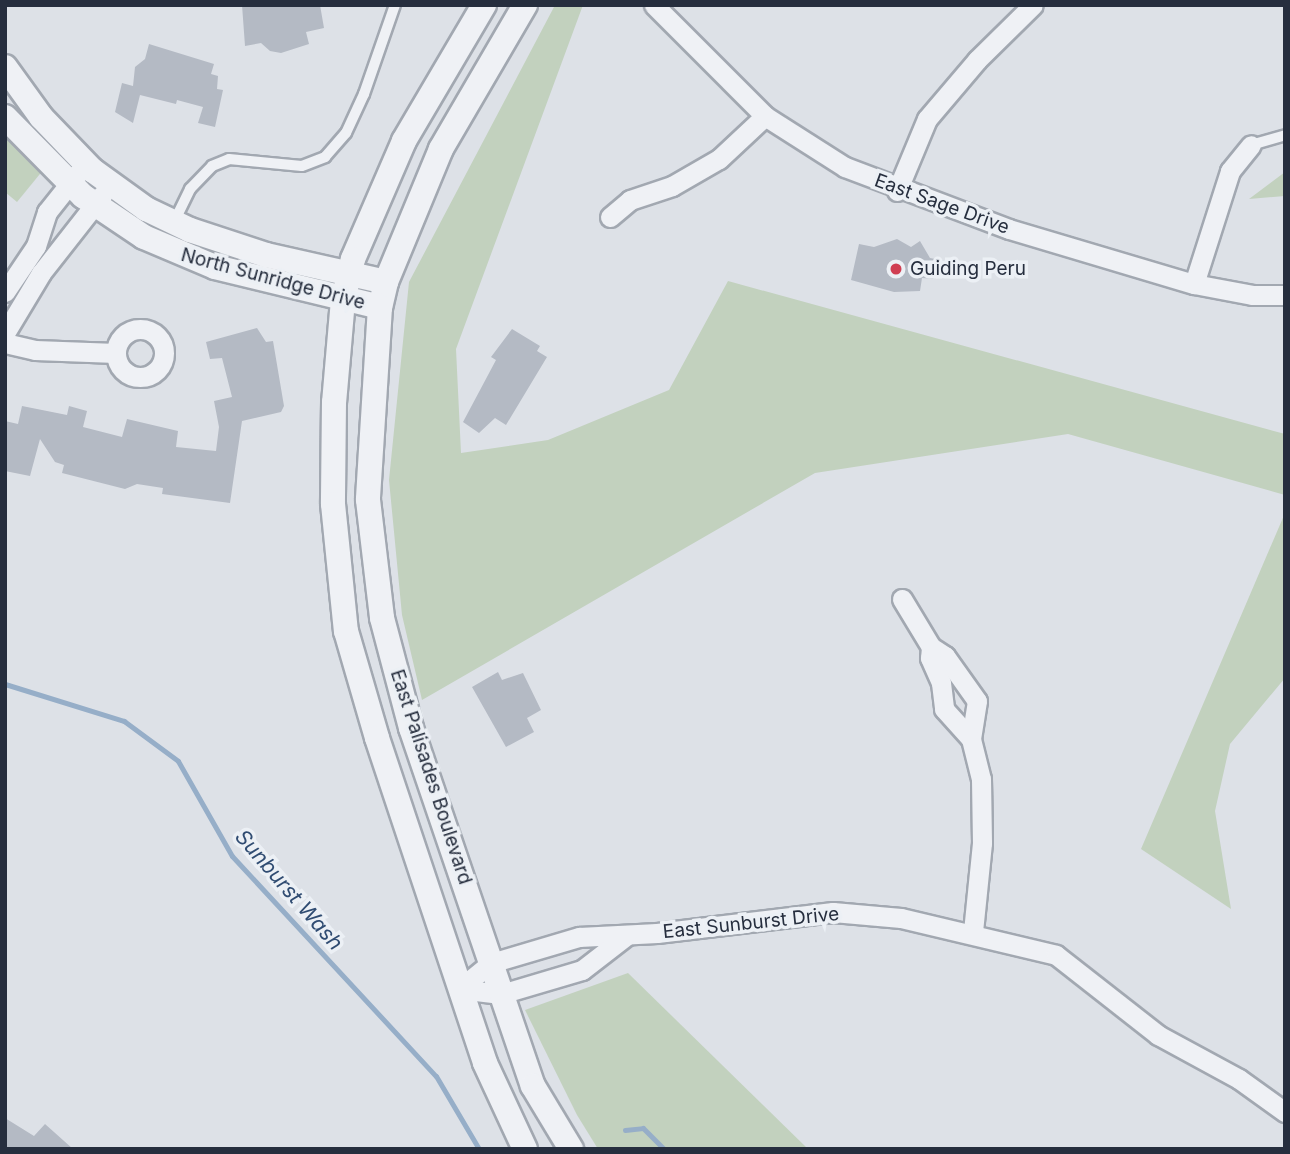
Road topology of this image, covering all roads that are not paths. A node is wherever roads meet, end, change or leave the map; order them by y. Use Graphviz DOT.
graph roads {
  1 [pos="395,5"];
  2 [pos="484,5"];
  3 [pos="526,5"];
  4 [pos="654,5"];
  5 [pos="1033,5"];
  6 [pos="5,67"];
  7 [pos="765,116"];
  8 [pos="5,117"];
  9 [pos="1285,135"];
  10 [pos="1251,145"];
  11 [pos="85,164"];
  12 [pos="70,184"];
  13 [pos="897,191"];
  14 [pos="103,195"];
  15 [pos="610,217"];
  16 [pos="174,222"];
  17 [pos="350,273"];
  18 [pos="386,282"];
  19 [pos="1194,284"];
  20 [pos="5,292"];
  21 [pos="1285,295"];
  22 [pos="344,300"];
  23 [pos="380,307"];
  24 [pos="5,333"];
  25 [pos="5,343"];
  26 [pos="116,352"];
  27 [pos="902,599"];
  28 [pos="931,647"];
  29 [pos="971,739"];
  30 [pos="973,932"];
  31 [pos="626,936"];
  32 [pos="491,963"];
  33 [pos="459,989"];
  34 [pos="501,994"];
  35 [pos="1285,1112"];
  36 [pos="525,1149"];
  37 [pos="571,1149"];
  1 -- 16 [label="lane"];
  2 -- 17 [label="street, East Palisades Boulevard"];
  3 -- 18 [label="street, East Palisades Boulevard"];
  4 -- 7 [label="street, East Sage Drive"];
  5 -- 13 [label="street"];
  6 -- 11 [label="street, North Sunridge Drive"];
  7 -- 13 [label="street, East Sage Drive"];
  7 -- 15 [label="street"];
  8 -- 12 [label="street, North Sunridge Drive"];
  9 -- 10 [label="lane"];
  10 -- 19 [label="street"];
  11 -- 12 [label="street"];
  11 -- 14 [label="street, North Sunridge Drive"];
  12 -- 14 [label="street, North Sunridge Drive"];
  12 -- 20 [label="street"];
  13 -- 19 [label="street, East Sage Drive"];
  14 -- 16 [label="street, North Sunridge Drive"];
  14 -- 22 [label="street, North Sunridge Drive"];
  14 -- 24 [label="street"];
  16 -- 17 [label="street, North Sunridge Drive"];
  17 -- 18 [label="street, North Sunridge Drive"];
  17 -- 22 [label="street, East Palisades Boulevard"];
  18 -- 23 [label="street, East Palisades Boulevard"];
  19 -- 21 [label="street, East Sage Drive"];
  22 -- 23 [label="street, North Sunridge Drive"];
  22 -- 33 [label="street, East Palisades Boulevard"];
  23 -- 32 [label="street, East Palisades Boulevard"];
  25 -- 26 [label="street"];
  27 -- 28 [label="street"];
  28 -- 29 [label="street"];
  28 -- 29 [label="street"];
  29 -- 30 [label="street"];
  30 -- 31 [label="street, East Sunburst Drive"];
  30 -- 35 [label="street, East Sunburst Drive"];
  31 -- 32 [label="street, East Sunburst Drive"];
  31 -- 34 [label="street"];
  32 -- 33 [label="street, East Sunburst Drive"];
  32 -- 34 [label="street, East Palisades Boulevard"];
  33 -- 34 [label="street"];
  33 -- 36 [label="street, East Palisades Boulevard"];
  34 -- 37 [label="street, East Palisades Boulevard"];
}
